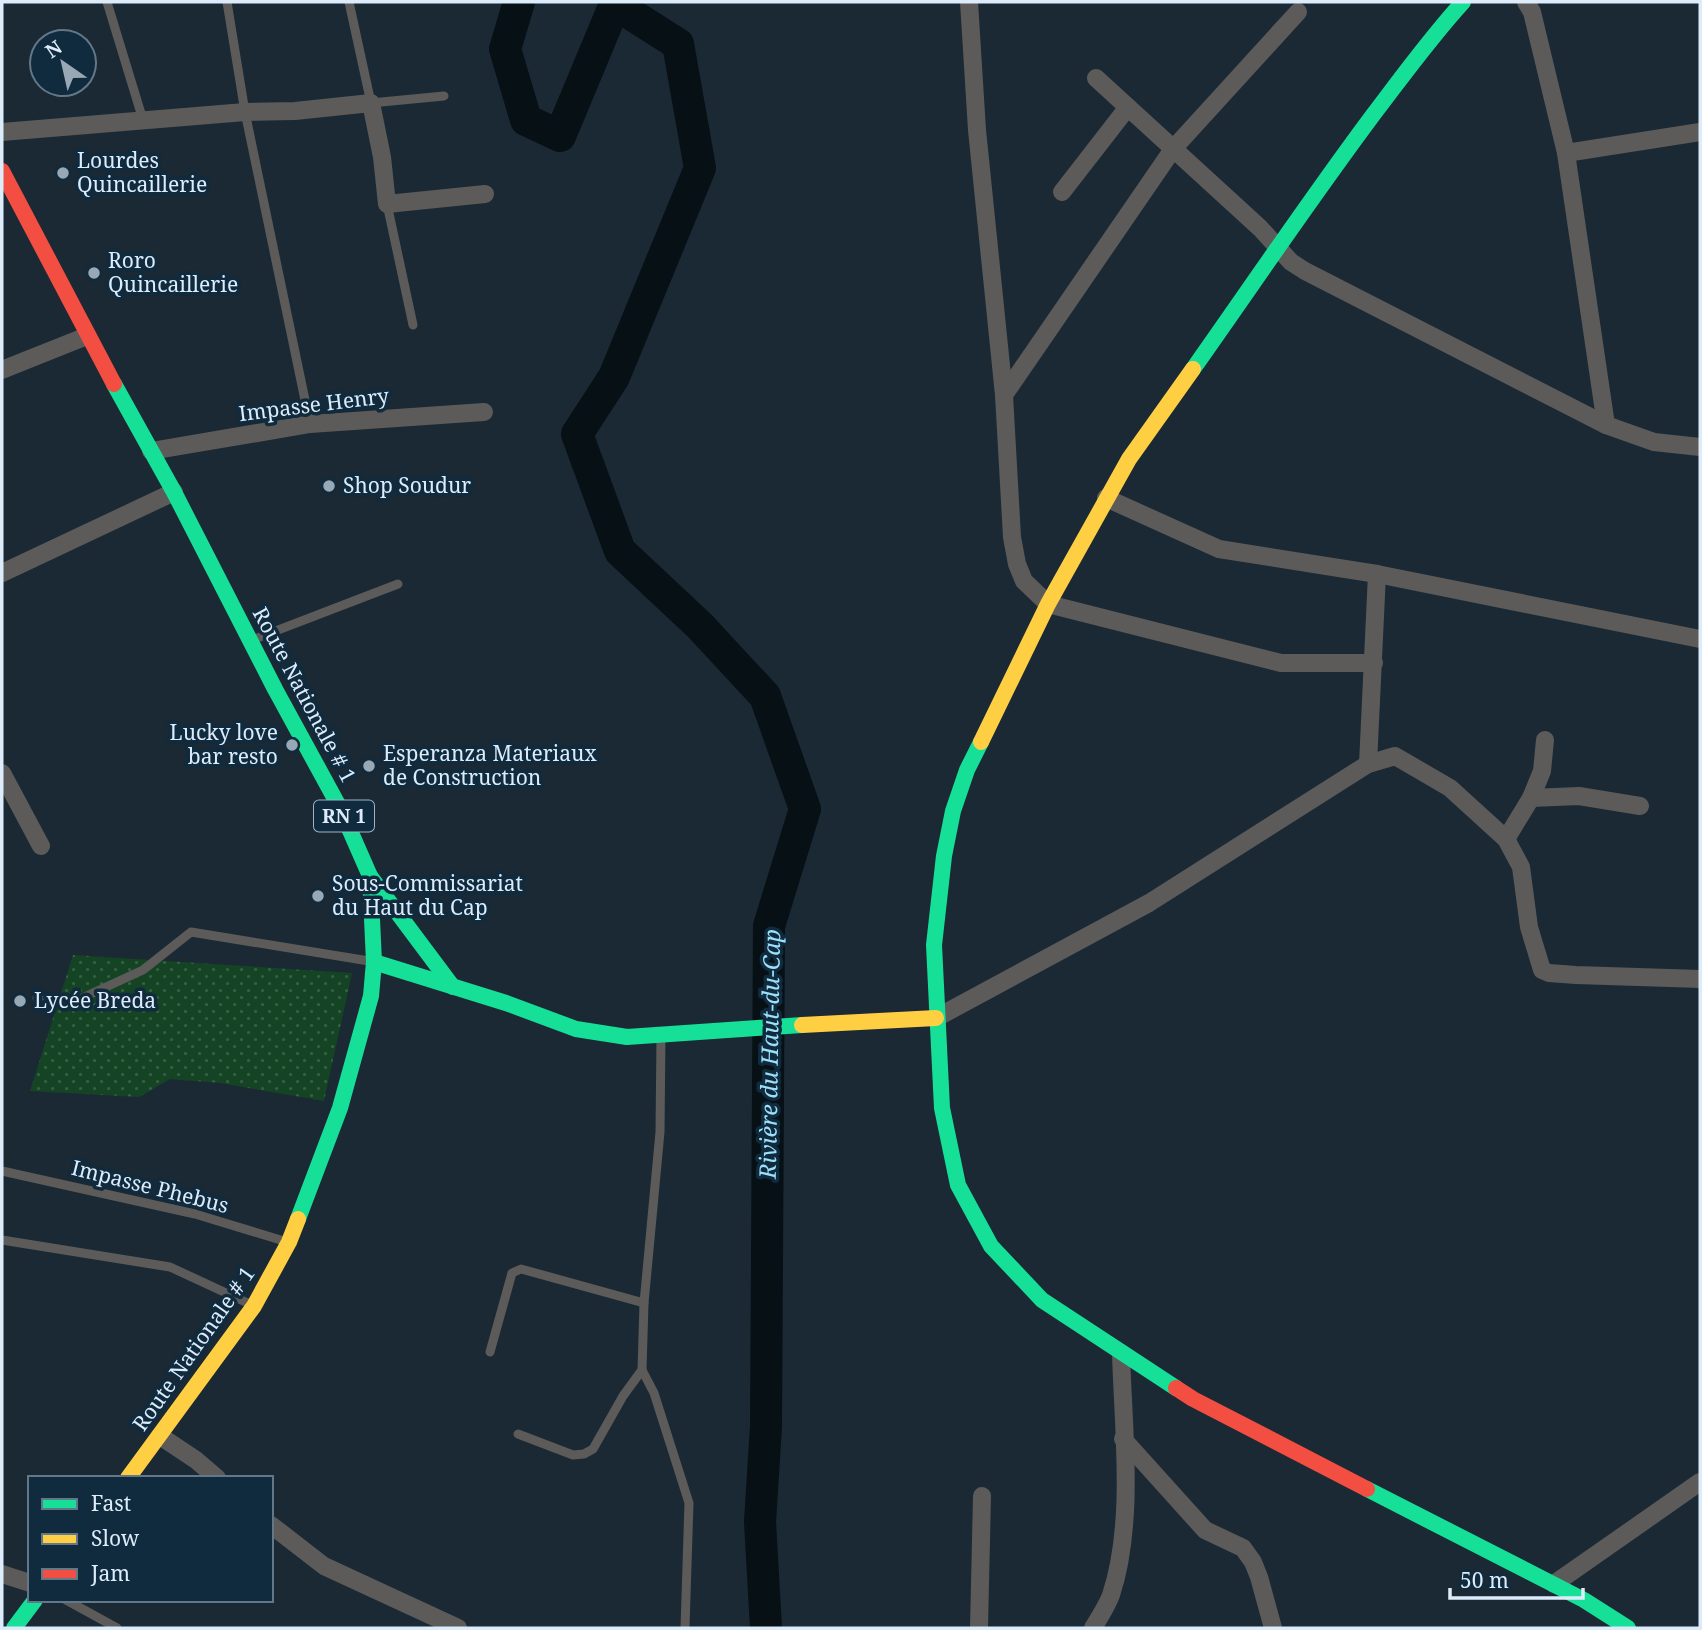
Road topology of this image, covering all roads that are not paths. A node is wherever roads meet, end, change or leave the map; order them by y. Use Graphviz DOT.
graph roads {
  1 [pos="107,2"];
  2 [pos="227,2"];
  3 [pos="349,2"];
  4 [pos="970,2"];
  5 [pos="1463,2"];
  6 [pos="1526,2"];
  7 [pos="1298,12"];
  8 [pos="1096,78"];
  9 [pos="444,96"];
  10 [pos="372,103"];
  11 [pos="1128,107"];
  12 [pos="246,112"];
  13 [pos="143,120"];
  14 [pos="2,132"];
  15 [pos="1700,132"];
  16 [pos="1173,149"];
  17 [pos="1566,153"];
  18 [pos="2,171"];
  19 [pos="1062,192"];
  20 [pos="485,194"];
  21 [pos="387,205"];
  22 [pos="1278,249"];
  23 [pos="413,325"];
  24 [pos="87,335"];
  25 [pos="2,370"];
  26 [pos="1004,395"];
  27 [pos="484,412"];
  28 [pos="310,424"];
  29 [pos="1606,425"];
  30 [pos="1700,447"];
  31 [pos="151,451"];
  32 [pos="174,492"];
  33 [pos="1106,498"];
  34 [pos="2,573"];
  35 [pos="1377,574"];
  36 [pos="398,584"];
  37 [pos="1048,604"];
  38 [pos="1700,639"];
  39 [pos="251,641"];
  40 [pos="1374,663"];
  41 [pos="1545,740"];
  42 [pos="1368,764"];
  43 [pos="2,773"];
  44 [pos="1531,798"];
  45 [pos="1640,806"];
  46 [pos="1506,839"];
  47 [pos="41,846"];
  48 [pos="370,876"];
  49 [pos="374,962"];
  50 [pos="1700,979"];
  51 [pos="453,987"];
  52 [pos="37,998"];
  53 [pos="936,1018"];
  54 [pos="662,1034"];
  55 [pos="2,1171"];
  56 [pos="2,1240"];
  57 [pos="289,1242"];
  58 [pos="644,1303"];
  59 [pos="254,1306"];
  60 [pos="490,1352"];
  61 [pos="1121,1353"];
  62 [pos="642,1370"];
  63 [pos="518,1434"];
  64 [pos="160,1436"];
  65 [pos="1123,1439"];
  66 [pos="130,1476"];
  67 [pos="215,1476"];
  68 [pos="1700,1482"];
  69 [pos="982,1496"];
  70 [pos="273,1527"];
  71 [pos="2,1573"];
  72 [pos="28,1582"];
  73 [pos="1554,1584"];
  74 [pos="34,1602"];
  75 [pos="70,1602"];
  76 [pos="14,1628"];
  77 [pos="117,1628"];
  78 [pos="458,1628"];
  79 [pos="685,1628"];
  80 [pos="979,1628"];
  81 [pos="1093,1628"];
  82 [pos="1273,1628"];
  83 [pos="1628,1628"];
  1 -- 13 [label="lane"];
  2 -- 12 [label="lane"];
  3 -- 10 [label="lane"];
  4 -- 26 [label="street"];
  5 -- 22 [label="main road"];
  6 -- 17 [label="street"];
  7 -- 16 [label="street"];
  8 -- 11 [label="street"];
  9 -- 10 [label="lane"];
  10 -- 12 [label="street"];
  10 -- 21 [label="street"];
  11 -- 16 [label="street"];
  11 -- 19 [label="street"];
  12 -- 13 [label="street"];
  12 -- 28 [label="lane"];
  13 -- 14 [label="street"];
  15 -- 17 [label="street"];
  16 -- 22 [label="street"];
  16 -- 26 [label="street"];
  17 -- 29 [label="street"];
  18 -- 24 [label="main road, Route Nationale # 1 / RN 1"];
  20 -- 21 [label="street"];
  21 -- 23 [label="lane"];
  22 -- 29 [label="street"];
  22 -- 33 [label="main road"];
  24 -- 25 [label="street"];
  24 -- 31 [label="main road, Route Nationale # 1 / RN 1"];
  26 -- 37 [label="street"];
  27 -- 28 [label="street, Impasse Henry"];
  28 -- 31 [label="street, Impasse Henry"];
  29 -- 30 [label="street"];
  31 -- 32 [label="main road, Route Nationale # 1 / RN 1"];
  32 -- 34 [label="street"];
  32 -- 39 [label="main road, Route Nationale # 1 / RN 1"];
  33 -- 35 [label="street"];
  33 -- 37 [label="main road"];
  35 -- 38 [label="street"];
  35 -- 40 [label="street"];
  36 -- 39 [label="lane"];
  37 -- 40 [label="street"];
  37 -- 53 [label="main road"];
  39 -- 48 [label="main road, Route Nationale # 1 / RN 1"];
  40 -- 42 [label="street"];
  41 -- 44 [label="street"];
  42 -- 46 [label="street"];
  42 -- 53 [label="street"];
  43 -- 47 [label="street"];
  44 -- 45 [label="street"];
  44 -- 46 [label="street"];
  46 -- 50 [label="street"];
  48 -- 49 [label="main road, Route Nationale # 1 / RN 1"];
  48 -- 51 [label="main road"];
  49 -- 51 [label="main road"];
  49 -- 52 [label="lane"];
  49 -- 57 [label="main road, Route Nationale # 1 / RN 1"];
  51 -- 54 [label="main road"];
  53 -- 54 [label="main road"];
  53 -- 61 [label="main road"];
  54 -- 58 [label="lane"];
  55 -- 57 [label="lane, Impasse Phebus"];
  56 -- 59 [label="lane"];
  57 -- 59 [label="main road, Route Nationale # 1 / RN 1"];
  58 -- 60 [label="lane"];
  58 -- 62 [label="lane"];
  59 -- 64 [label="main road, Route Nationale # 1 / RN 1"];
  61 -- 65 [label="street"];
  61 -- 73 [label="main road"];
  62 -- 63 [label="lane"];
  62 -- 79 [label="lane"];
  64 -- 66 [label="main road, Route Nationale # 1 / RN 1"];
  64 -- 67 [label="street"];
  65 -- 81 [label="street"];
  65 -- 82 [label="street"];
  68 -- 73 [label="street"];
  69 -- 80 [label="street"];
  70 -- 78 [label="street"];
  71 -- 72 [label="street"];
  73 -- 83 [label="main road"];
  74 -- 76 [label="main road"];
  75 -- 77 [label="lane"];
}
